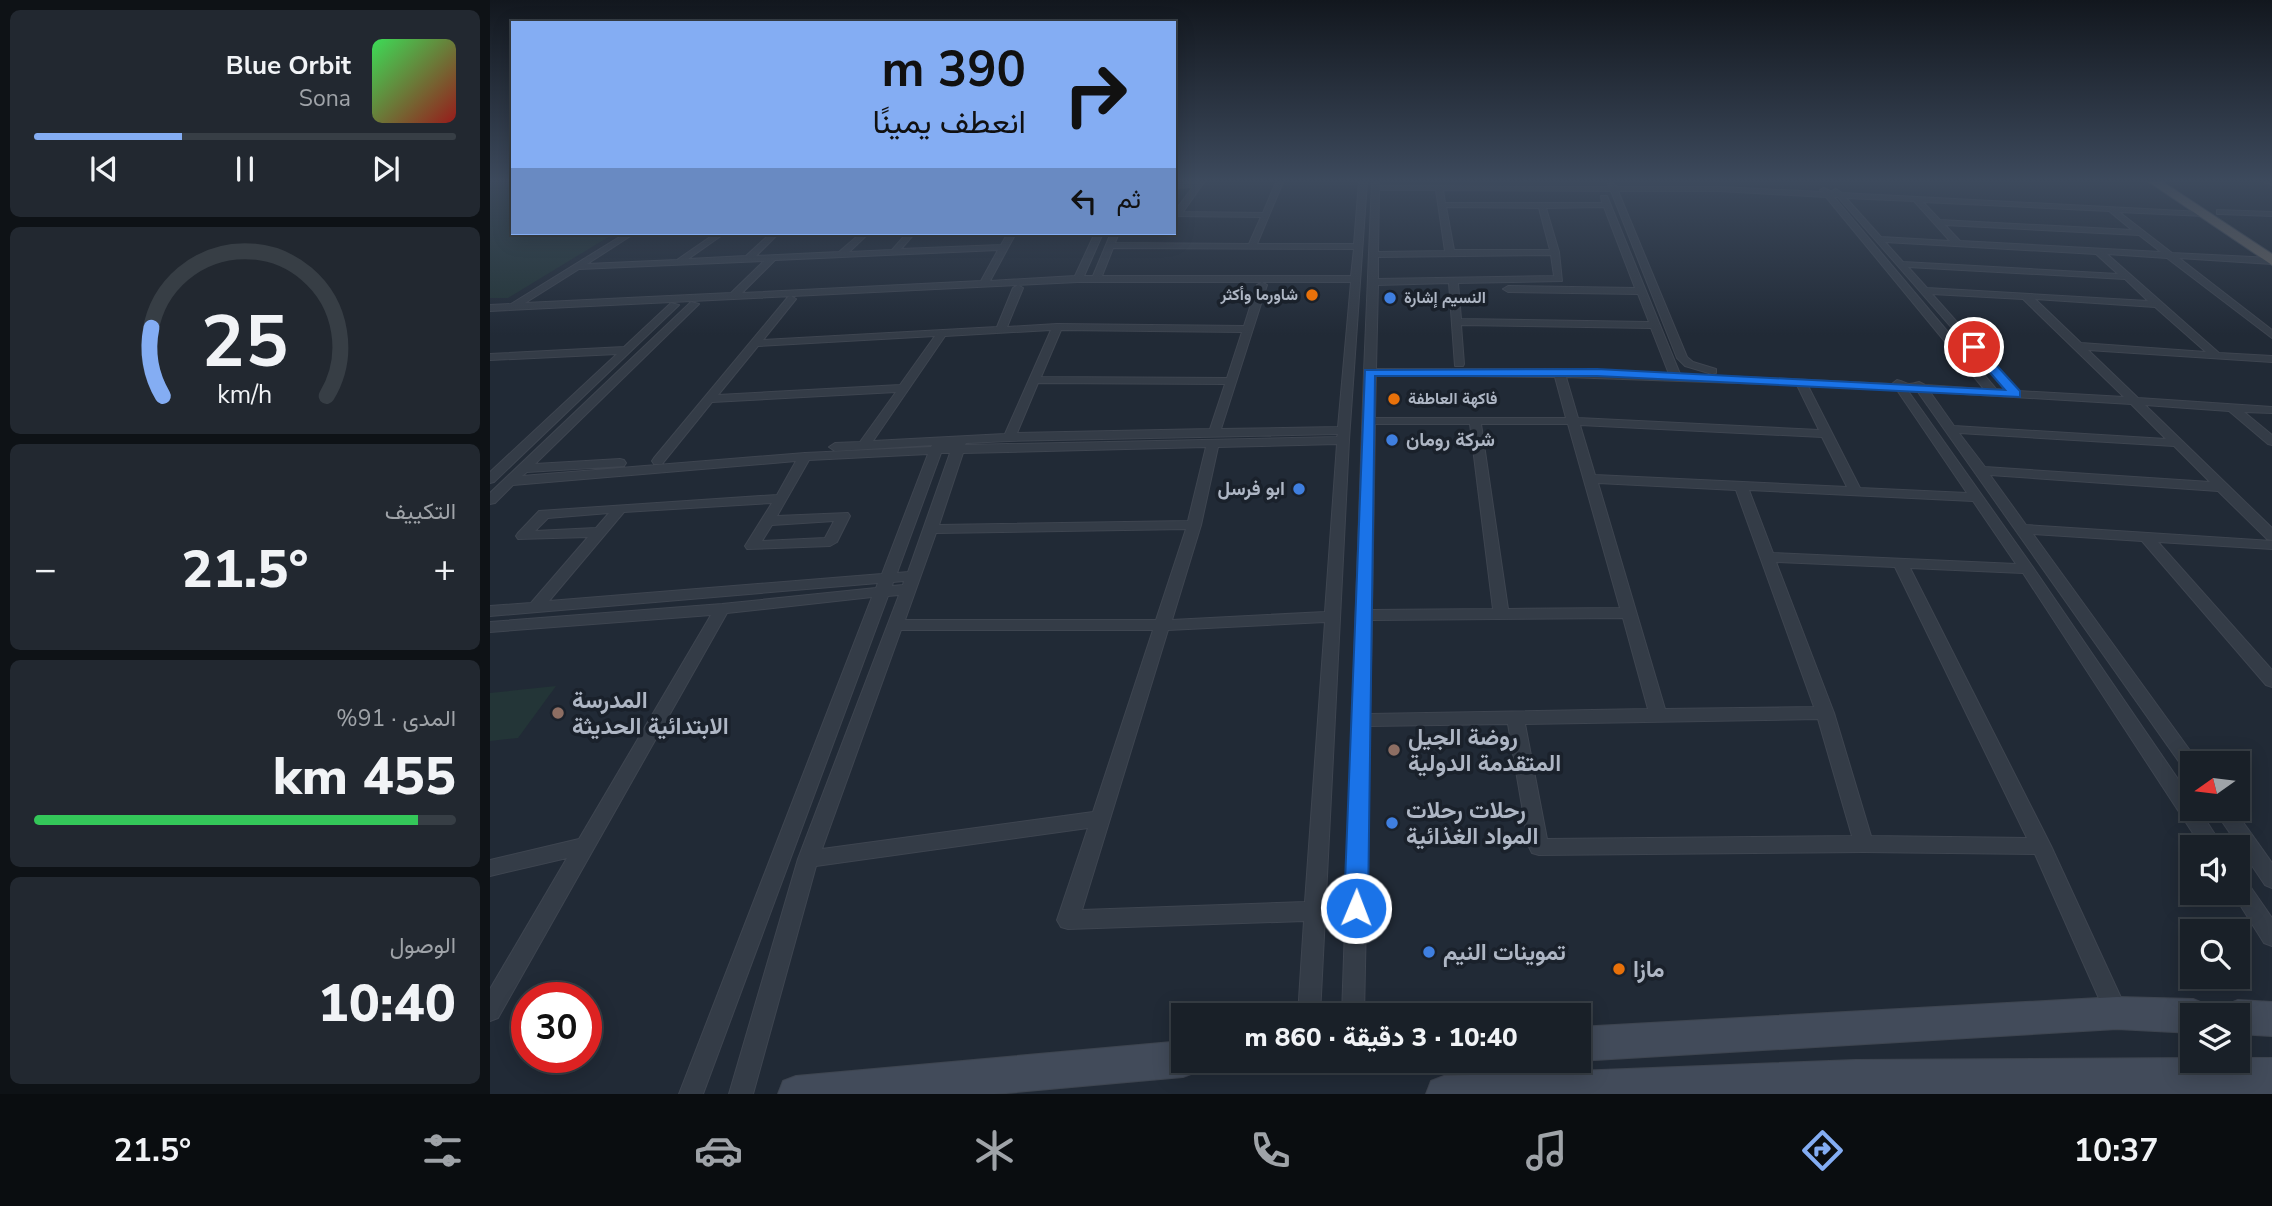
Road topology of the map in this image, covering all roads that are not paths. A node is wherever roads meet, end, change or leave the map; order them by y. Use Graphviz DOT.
graph roads {
  1 [pos="1257,233"];
  2 [pos="1361,233"];
  3 [pos="1374,233"];
  4 [pos="1446,233"];
  5 [pos="1550,233"];
  6 [pos="1618,233"];
  7 [pos="1631,233"];
  8 [pos="1865,233"];
  9 [pos="1873,233"];
  10 [pos="1948,233"];
  11 [pos="2141,233"];
  12 [pos="2230,233"];
  13 [pos="2252,233"];
  14 [pos="628,235"];
  15 [pos="718,235"];
  16 [pos="773,235"];
  17 [pos="862,235"];
  18 [pos="909,235"];
  19 [pos="1011,235"];
  20 [pos="1098,235"];
  21 [pos="1114,235"];
  22 [pos="1879,239"];
  23 [pos="1958,244"];
  24 [pos="1110,245"];
  25 [pos="1252,246"];
  26 [pos="2272,246"];
  27 [pos="1004,247"];
  28 [pos="1358,247"];
  29 [pos="895,251"];
  30 [pos="1555,252"];
  31 [pos="2099,252"];
  32 [pos="1450,253"];
  33 [pos="843,254"];
  34 [pos="1374,254"];
  35 [pos="774,256"];
  36 [pos="2171,256"];
  37 [pos="750,257"];
  38 [pos="680,261"];
  39 [pos="2272,261"];
  40 [pos="1900,264"];
  41 [pos="576,267"];
  42 [pos="2128,277"];
  43 [pos="1097,278"];
  44 [pos="1559,278"];
  45 [pos="1078,279"];
  46 [pos="1373,282"];
  47 [pos="984,283"];
  48 [pos="1355,283"];
  49 [pos="1454,284"];
  50 [pos="1262,285"];
  51 [pos="1018,288"];
  52 [pos="1561,289"];
  53 [pos="1641,290"];
  54 [pos="1925,291"];
  55 [pos="734,296"];
  56 [pos="2026,296"];
  57 [pos="791,299"];
  58 [pos="694,304"];
  59 [pos="2158,304"];
  60 [pos="674,305"];
  61 [pos="512,307"];
  62 [pos="490,308"];
  63 [pos="490,314"];
  64 [pos="1456,322"];
  65 [pos="1655,325"];
  66 [pos="1057,327"];
  67 [pos="1248,329"];
  68 [pos="1001,330"];
  69 [pos="942,333"];
  70 [pos="2272,335"];
  71 [pos="755,343"];
  72 [pos="2078,346"];
  73 [pos="627,350"];
  74 [pos="2216,356"];
  75 [pos="493,359"];
  76 [pos="2272,359"];
  77 [pos="1459,364"];
  78 [pos="1370,368"];
  79 [pos="1713,371"];
  80 [pos="1559,372"];
  81 [pos="1673,373"];
  82 [pos="1034,380"];
  83 [pos="1231,381"];
  84 [pos="1801,382"];
  85 [pos="1897,383"];
  86 [pos="1984,383"];
  87 [pos="1918,384"];
  88 [pos="2007,384"];
  89 [pos="905,388"];
  90 [pos="1993,393"];
  91 [pos="2015,394"];
  92 [pos="2129,397"];
  93 [pos="709,399"];
  94 [pos="2272,403"];
  95 [pos="2233,408"];
  96 [pos="2272,411"];
  97 [pos="1368,421"];
  98 [pos="1475,421"];
  99 [pos="1573,421"];
  100 [pos="1951,429"];
  101 [pos="1827,434"];
  102 [pos="1344,435"];
  103 [pos="1009,437"];
  104 [pos="1214,439"];
  105 [pos="2272,441"];
  106 [pos="2176,443"];
  107 [pos="866,444"];
  108 [pos="959,445"];
  109 [pos="938,446"];
  110 [pos="805,457"];
  111 [pos="658,461"];
  112 [pos="523,468"];
  113 [pos="1981,471"];
  114 [pos="490,479"];
  115 [pos="1590,479"];
  116 [pos="510,481"];
  117 [pos="1741,486"];
  118 [pos="2221,487"];
  119 [pos="1855,491"];
  120 [pos="1976,497"];
  121 [pos="781,499"];
  122 [pos="490,500"];
  123 [pos="620,508"];
  124 [pos="768,521"];
  125 [pos="1194,525"];
  126 [pos="931,529"];
  127 [pos="2022,529"];
  128 [pos="600,532"];
  129 [pos="2272,536"];
  130 [pos="2146,537"];
  131 [pos="2272,545"];
  132 [pos="1767,557"];
  133 [pos="1900,563"];
  134 [pos="2027,569"];
  135 [pos="910,582"];
  136 [pos="883,586"];
  137 [pos="536,607"];
  138 [pos="722,608"];
  139 [pos="490,611"];
  140 [pos="1629,613"];
  141 [pos="1501,614"];
  142 [pos="1363,615"];
  143 [pos="1334,617"];
  144 [pos="895,625"];
  145 [pos="1162,625"];
  146 [pos="490,627"];
  147 [pos="2272,681"];
  148 [pos="1825,713"];
  149 [pos="1658,714"];
  150 [pos="1515,716"];
  151 [pos="1361,719"];
  152 [pos="2181,751"];
  153 [pos="1100,819"];
  154 [pos="2231,821"];
  155 [pos="2205,835"];
  156 [pos="1864,844"];
  157 [pos="583,846"];
  158 [pos="2041,846"];
  159 [pos="808,859"];
  160 [pos="490,868"];
  161 [pos="2272,879"];
  162 [pos="2250,903"];
  163 [pos="1315,911"];
  164 [pos="2272,936"];
  165 [pos="1310,1003"];
  166 [pos="1353,1003"];
  167 [pos="490,1010"];
  168 [pos="2117,1013"];
  169 [pos="2180,1015"];
  170 [pos="2250,1017"];
  171 [pos="2272,1018"];
  172 [pos="1591,1043"];
  173 [pos="1171,1060"];
  174 [pos="2272,1076"];
  175 [pos="2059,1085"];
  176 [pos="1716,1089"];
  177 [pos="691,1094"];
  178 [pos="741,1094"];
  179 [pos="796,1094"];
  180 [pos="1444,1094"];
  1 -- 25 [label="street"];
  2 -- 28 [label="street"];
  3 -- 34 [label="street"];
  4 -- 32 [label="street"];
  5 -- 30 [label="street"];
  6 -- 53 [label="street"];
  7 -- 79 [label="street"];
  8 -- 86 [label="street"];
  9 -- 22 [label="street"];
  10 -- 23 [label="street"];
  11 -- 36 [label="street"];
  12 -- 39 [label="highway"];
  13 -- 26 [label="highway"];
  14 -- 41 [label="street"];
  15 -- 38 [label="street"];
  16 -- 37 [label="street"];
  17 -- 33 [label="street"];
  18 -- 29 [label="street"];
  19 -- 27 [label="street"];
  20 -- 45 [label="street"];
  21 -- 24 [label="street"];
  22 -- 23 [label="street"];
  22 -- 40 [label="street"];
  23 -- 31 [label="street"];
  24 -- 25 [label="street"];
  24 -- 43 [label="street"];
  25 -- 28 [label="street"];
  27 -- 29 [label="street"];
  27 -- 47 [label="street"];
  28 -- 48 [label="street"];
  29 -- 33 [label="street"];
  30 -- 32 [label="street"];
  30 -- 44 [label="street"];
  31 -- 36 [label="street"];
  31 -- 42 [label="street"];
  32 -- 34 [label="street"];
  33 -- 35 [label="street"];
  34 -- 46 [label="street"];
  35 -- 37 [label="street"];
  35 -- 55 [label="street"];
  36 -- 39 [label="street"];
  36 -- 70 [label="street"];
  37 -- 38 [label="street"];
  38 -- 41 [label="street"];
  40 -- 42 [label="street"];
  40 -- 54 [label="street"];
  41 -- 61 [label="street"];
  42 -- 59 [label="street"];
  43 -- 45 [label="street"];
  43 -- 48 [label="street"];
  44 -- 49 [label="street"];
  44 -- 52 [label="street"];
  45 -- 47 [label="street"];
  46 -- 49 [label="street"];
  46 -- 78 [label="street"];
  47 -- 55 [label="street"];
  48 -- 50 [label="street"];
  48 -- 102 [label="street"];
  49 -- 52 [label="street"];
  49 -- 64 [label="street"];
  50 -- 51 [label="street"];
  50 -- 67 [label="street"];
  51 -- 57 [label="street"];
  51 -- 68 [label="street"];
  52 -- 53 [label="street"];
  53 -- 65 [label="street"];
  54 -- 56 [label="street"];
  54 -- 88 [label="street"];
  55 -- 61 [label="street"];
  56 -- 59 [label="street"];
  56 -- 72 [label="street"];
  57 -- 58 [label="street"];
  57 -- 71 [label="street"];
  58 -- 60 [label="street"];
  58 -- 112 [label="street"];
  59 -- 74 [label="street"];
  60 -- 63 [label="street"];
  60 -- 73 [label="street"];
  61 -- 62 [label="street"];
  64 -- 65 [label="street"];
  64 -- 77 [label="street"];
  65 -- 81 [label="street"];
  66 -- 67 [label="street"];
  66 -- 68 [label="street"];
  66 -- 82 [label="street"];
  67 -- 83 [label="street"];
  68 -- 69 [label="street"];
  69 -- 71 [label="street"];
  69 -- 89 [label="street"];
  71 -- 93 [label="street"];
  72 -- 74 [label="street"];
  72 -- 92 [label="street"];
  73 -- 75 [label="street"];
  73 -- 114 [label="street"];
  74 -- 76 [label="street"];
  77 -- 78 [label="street"];
  77 -- 81 [label="street"];
  78 -- 80 [label="street"];
  78 -- 97 [label="street"];
  79 -- 81 [label="street"];
  79 -- 85 [label="street"];
  80 -- 81 [label="street"];
  80 -- 99 [label="street"];
  81 -- 84 [label="street"];
  82 -- 83 [label="street"];
  82 -- 103 [label="street"];
  83 -- 104 [label="street"];
  84 -- 85 [label="street"];
  84 -- 101 [label="street"];
  85 -- 87 [label="street"];
  85 -- 120 [label="street"];
  86 -- 87 [label="street"];
  86 -- 88 [label="street"];
  86 -- 90 [label="street"];
  87 -- 90 [label="street"];
  87 -- 100 [label="street"];
  88 -- 91 [label="street"];
  88 -- 92 [label="street"];
  89 -- 93 [label="street"];
  89 -- 107 [label="street"];
  90 -- 91 [label="street"];
  91 -- 92 [label="street"];
  92 -- 94 [label="street"];
  92 -- 95 [label="street"];
  92 -- 106 [label="street"];
  93 -- 111 [label="street"];
  95 -- 96 [label="street"];
  95 -- 105 [label="street"];
  97 -- 98 [label="street"];
  97 -- 142 [label="street"];
  98 -- 99 [label="street"];
  98 -- 141 [label="street"];
  99 -- 101 [label="street"];
  99 -- 115 [label="street"];
  100 -- 106 [label="street"];
  100 -- 113 [label="street"];
  101 -- 119 [label="street"];
  102 -- 104 [label="street"];
  102 -- 143 [label="street"];
  103 -- 104 [label="street"];
  103 -- 108 [label="street"];
  104 -- 108 [label="street"];
  104 -- 125 [label="street"];
  106 -- 118 [label="street"];
  107 -- 109 [label="street"];
  107 -- 111 [label="street"];
  108 -- 109 [label="street"];
  108 -- 126 [label="street"];
  109 -- 110 [label="street"];
  109 -- 136 [label="street"];
  110 -- 116 [label="street"];
  110 -- 121 [label="street"];
  111 -- 112 [label="street"];
  112 -- 116 [label="street"];
  113 -- 118 [label="street"];
  113 -- 127 [label="street"];
  115 -- 117 [label="street"];
  115 -- 140 [label="street"];
  116 -- 122 [label="street"];
  117 -- 119 [label="street"];
  117 -- 132 [label="street"];
  118 -- 129 [label="street"];
  119 -- 120 [label="street"];
  120 -- 134 [label="street"];
  121 -- 123 [label="street"];
  121 -- 124 [label="street"];
  123 -- 128 [label="street"];
  123 -- 128 [label="street"];
  124 -- 124 [label="street"];
  125 -- 126 [label="street"];
  125 -- 145 [label="street"];
  126 -- 135 [label="street"];
  127 -- 130 [label="street"];
  127 -- 152 [label="street"];
  128 -- 137 [label="street"];
  130 -- 131 [label="street"];
  130 -- 147 [label="street"];
  132 -- 133 [label="street"];
  132 -- 148 [label="street"];
  133 -- 134 [label="street"];
  133 -- 158 [label="street"];
  134 -- 155 [label="street"];
  135 -- 136 [label="street"];
  135 -- 144 [label="street"];
  136 -- 137 [label="street"];
  136 -- 138 [label="street"];
  136 -- 177 [label="street"];
  137 -- 139 [label="street"];
  138 -- 146 [label="street"];
  138 -- 157 [label="street"];
  140 -- 141 [label="street"];
  140 -- 149 [label="street"];
  141 -- 142 [label="street"];
  142 -- 151 [label="street"];
  143 -- 145 [label="street"];
  143 -- 163 [label="street"];
  144 -- 145 [label="street"];
  144 -- 159 [label="street"];
  145 -- 153 [label="street"];
  148 -- 149 [label="street"];
  148 -- 156 [label="street"];
  149 -- 150 [label="street"];
  150 -- 151 [label="street"];
  150 -- 156 [label="street"];
  151 -- 166 [label="street"];
  153 -- 159 [label="street"];
  153 -- 163 [label="street"];
  154 -- 161 [label="street"];
  156 -- 158 [label="street"];
  157 -- 160 [label="street"];
  157 -- 167 [label="street"];
  158 -- 168 [label="street"];
  159 -- 178 [label="street"];
  162 -- 164 [label="street"];
  163 -- 165 [label="street"];
  168 -- 169 [label="main road"];
  168 -- 172 [label="main road"];
  170 -- 171 [label="main road"];
  173 -- 179 [label="main road"];
  174 -- 175 [label="main road"];
  175 -- 176 [label="main road"];
  176 -- 180 [label="main road"];
}
